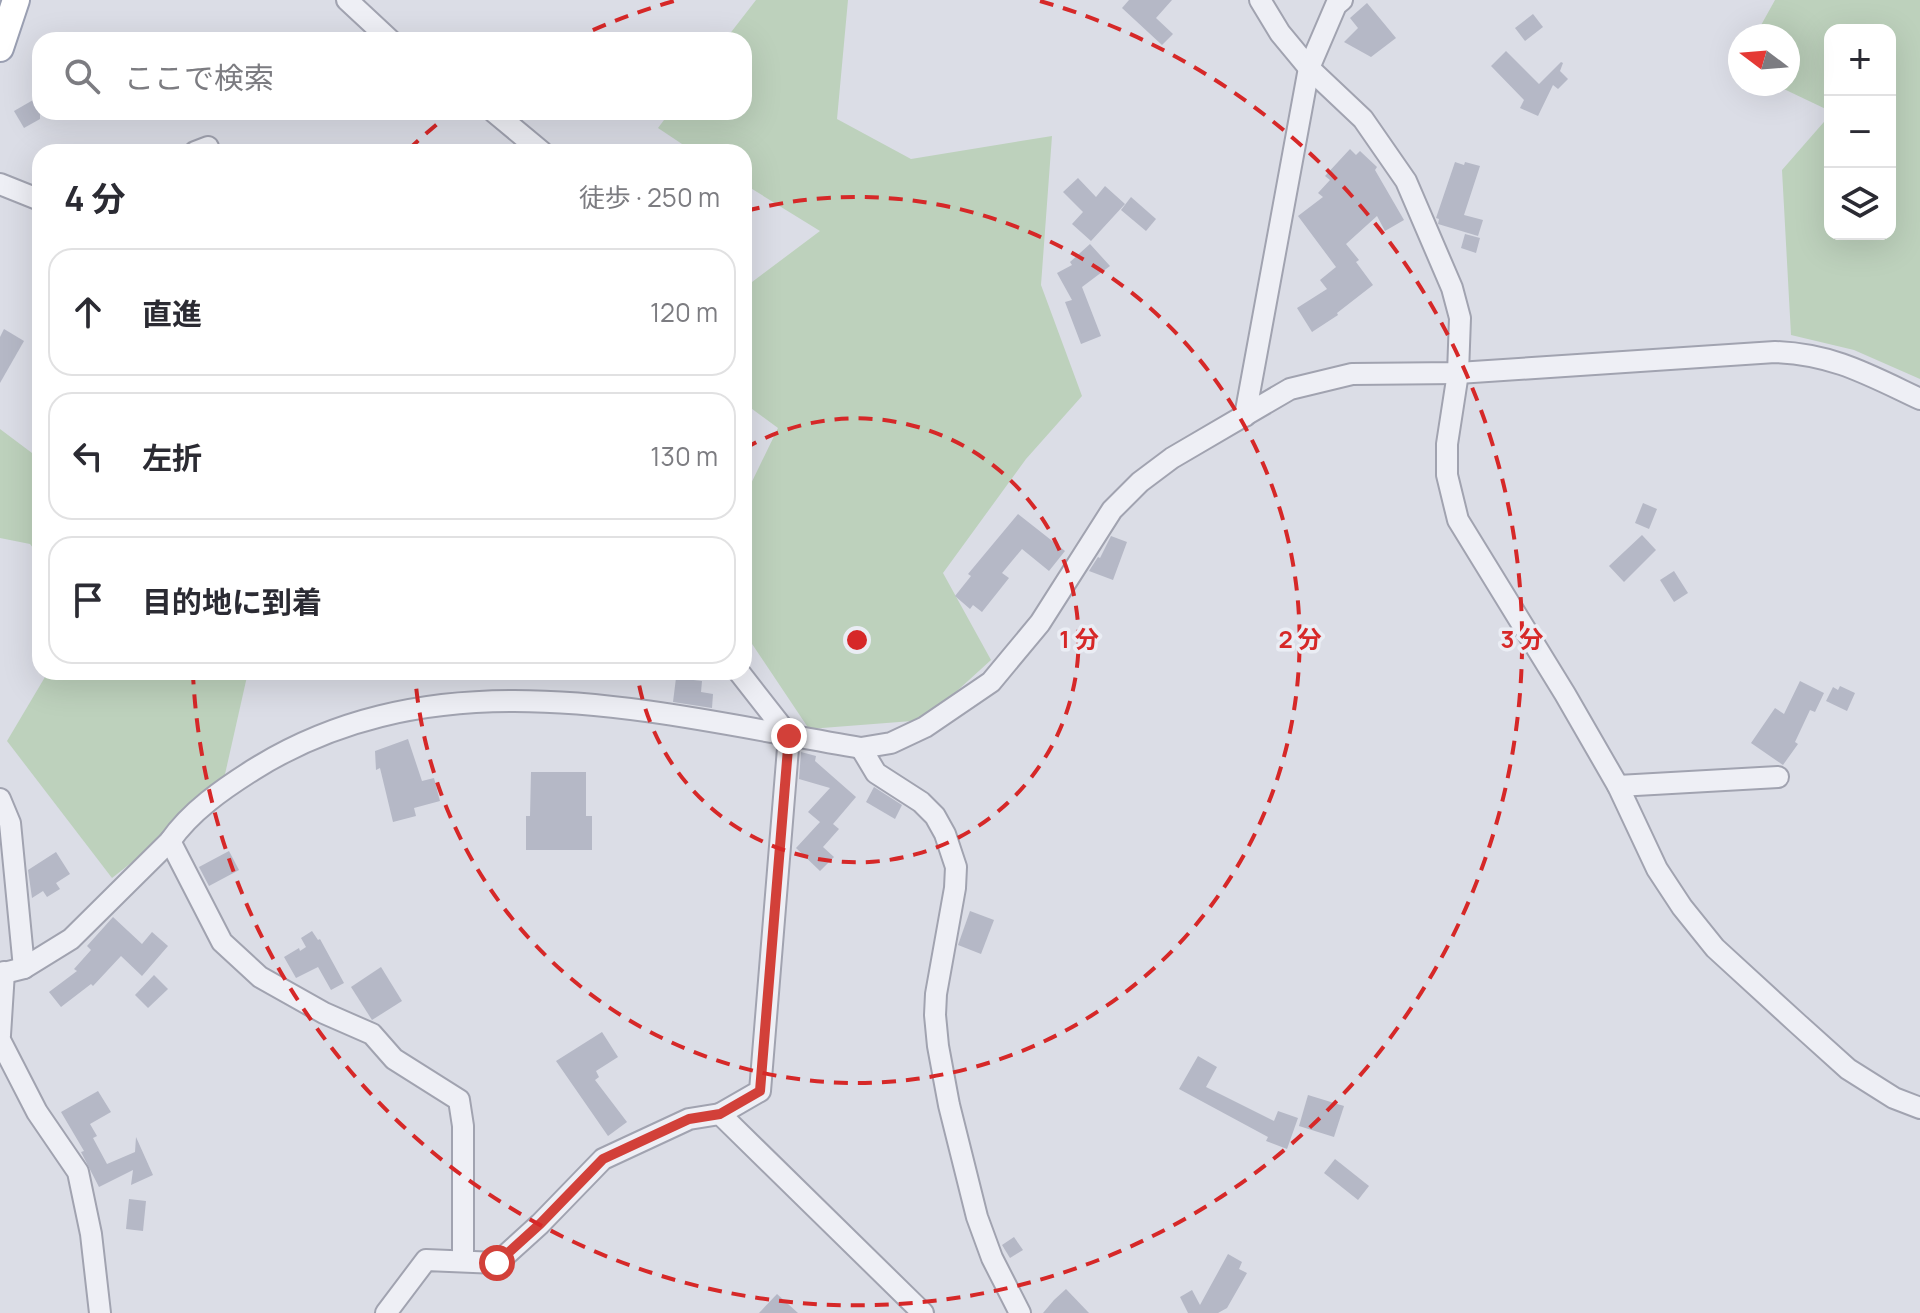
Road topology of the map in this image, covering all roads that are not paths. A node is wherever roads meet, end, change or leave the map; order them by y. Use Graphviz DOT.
graph roads {
  1 [pos="16,0"];
  2 [pos="347,0"];
  3 [pos="1260,0"];
  4 [pos="1342,0"];
  5 [pos="381,32"];
  6 [pos="0,48"];
  7 [pos="1309,68"];
  8 [pos="504,120"];
  9 [pos="532,144"];
  10 [pos="0,184"];
  11 [pos="32,197"];
  12 [pos="1458,373"];
  13 [pos="1920,399"];
  14 [pos="1245,416"];
  15 [pos="745,680"];
  16 [pos="789,736"];
  17 [pos="861,748"];
  18 [pos="1778,777"];
  19 [pos="1618,786"];
  20 [pos="0,799"];
  21 [pos="170,841"];
  22 [pos="9,971"];
  23 [pos="0,1038"];
  24 [pos="1920,1108"];
  25 [pos="720,1114"];
  26 [pos="463,1260"];
  27 [pos="100,1313"];
  28 [pos="386,1313"];
  29 [pos="923,1313"];
  30 [pos="1020,1313"];
  1 -- 6 [label="main road"];
  2 -- 5 [label="street"];
  3 -- 7 [label="street"];
  4 -- 7 [label="street"];
  7 -- 12 [label="street"];
  7 -- 14 [label="street"];
  8 -- 9 [label="street"];
  10 -- 11 [label="street"];
  12 -- 13 [label="street"];
  12 -- 14 [label="street"];
  12 -- 19 [label="street"];
  14 -- 17 [label="street"];
  15 -- 16 [label="street"];
  16 -- 17 [label="street"];
  16 -- 21 [label="street"];
  16 -- 25 [label="street"];
  17 -- 30 [label="street"];
  18 -- 19 [label="street"];
  19 -- 24 [label="street"];
  20 -- 22 [label="street"];
  21 -- 22 [label="street"];
  21 -- 26 [label="street"];
  22 -- 23 [label="street"];
  23 -- 27 [label="street"];
  25 -- 26 [label="street"];
  25 -- 29 [label="street"];
  26 -- 28 [label="street"];
}
